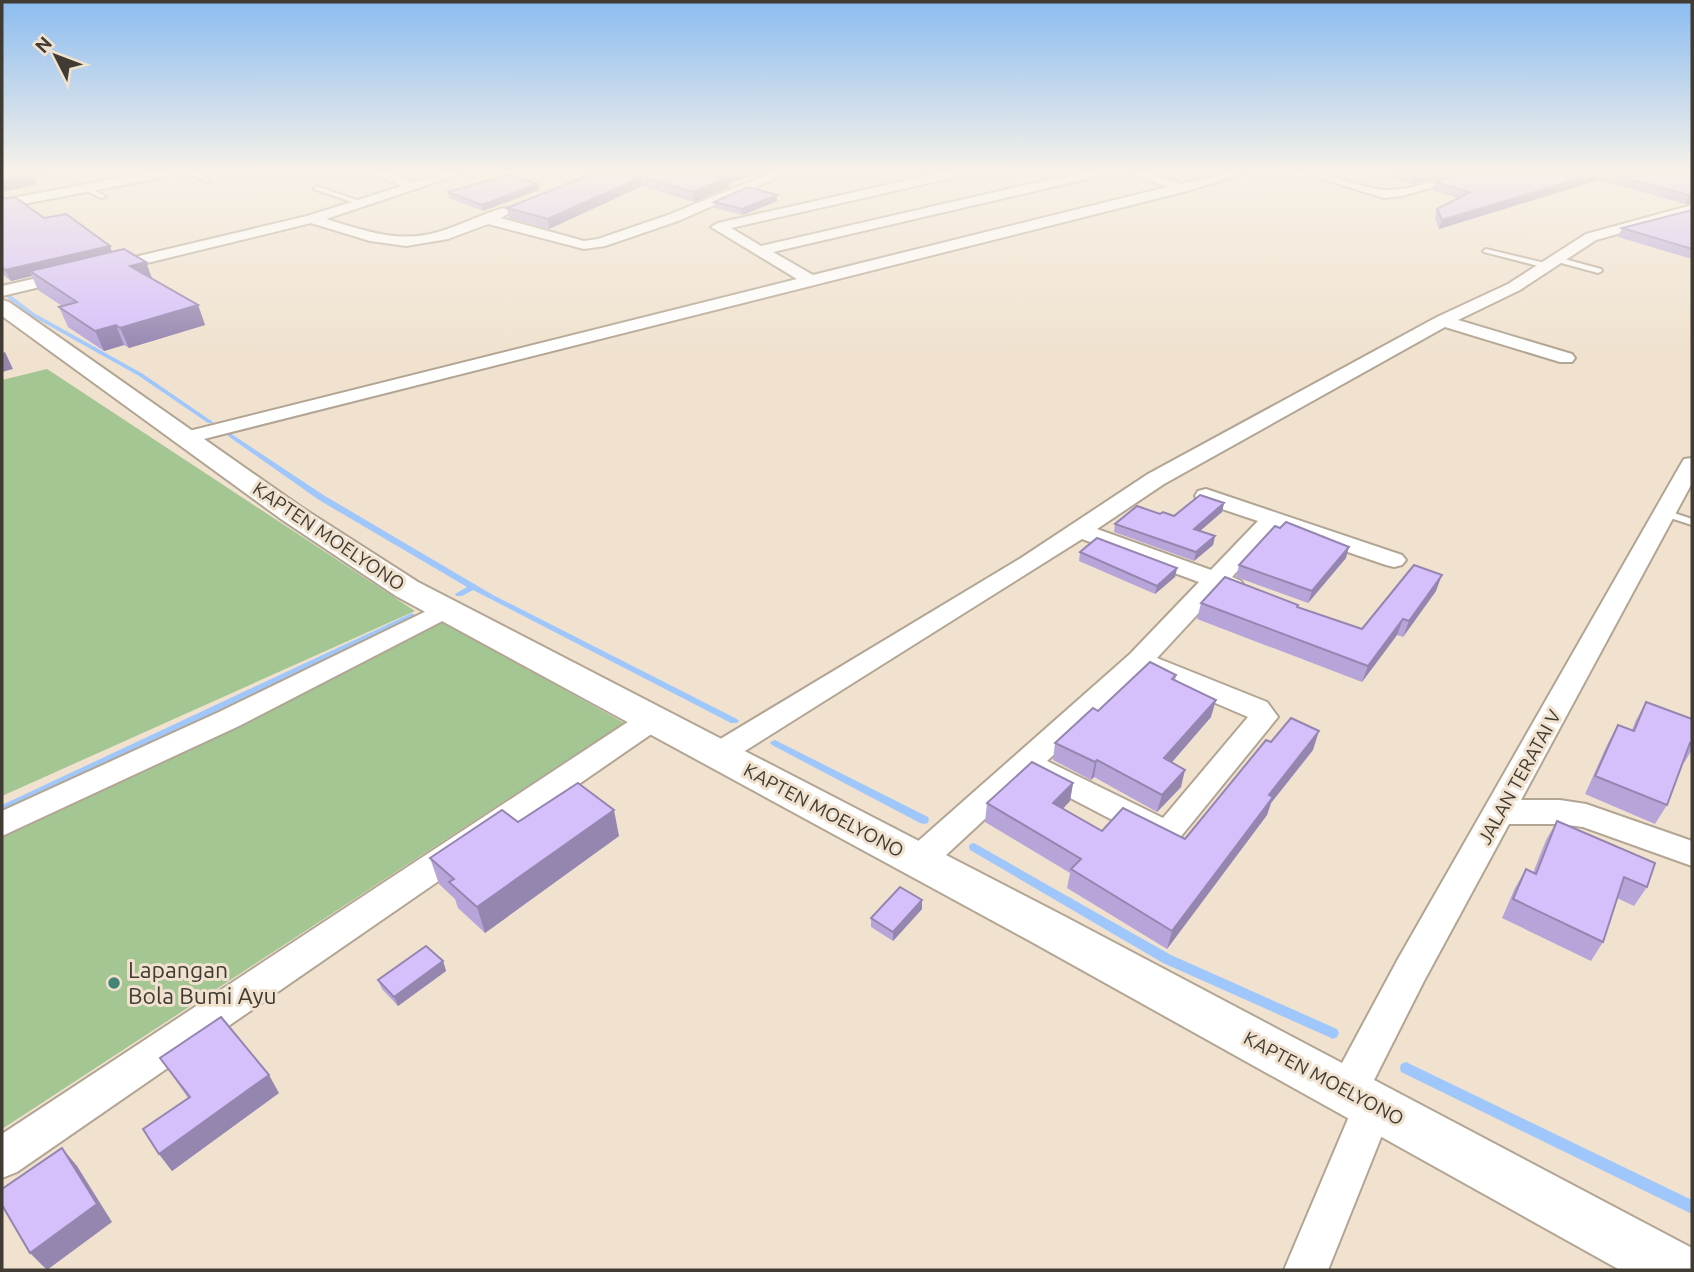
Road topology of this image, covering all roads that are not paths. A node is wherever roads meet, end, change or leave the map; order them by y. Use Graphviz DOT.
graph roads {
  1 [pos="249,232"];
  2 [pos="360,232"];
  3 [pos="448,232"];
  4 [pos="536,232"];
  5 [pos="631,232"];
  6 [pos="727,232"];
  7 [pos="839,232"];
  8 [pos="1003,232"];
  9 [pos="1604,232"];
  10 [pos="758,251"];
  11 [pos="1486,251"];
  12 [pos="1552,262"];
  13 [pos="1598,271"];
  14 [pos="810,280"];
  15 [pos="5,308"];
  16 [pos="1443,321"];
  17 [pos="1566,358"];
  18 [pos="188,437"];
  19 [pos="1692,464"];
  20 [pos="1206,496"];
  21 [pos="1679,517"];
  22 [pos="1273,519"];
  23 [pos="1079,530"];
  24 [pos="1394,560"];
  25 [pos="1216,580"];
  26 [pos="1255,595"];
  27 [pos="445,610"];
  28 [pos="1140,660"];
  29 [pos="653,719"];
  30 [pos="718,754"];
  31 [pos="1027,763"];
  32 [pos="1500,812"];
  33 [pos="2,824"];
  34 [pos="1692,854"];
  35 [pos="919,860"];
  36 [pos="1361,1098"];
  37 [pos="2,1158"];
  38 [pos="1306,1270"];
  39 [pos="1675,1270"];
  1 -- 15 [label="street"];
  2 -- 3 [label="street"];
  4 -- 5 [label="street"];
  6 -- 10 [label="street"];
  7 -- 10 [label="street"];
  8 -- 14 [label="street"];
  9 -- 12 [label="street"];
  10 -- 14 [label="street"];
  11 -- 12 [label="lane"];
  12 -- 13 [label="lane"];
  12 -- 16 [label="street"];
  14 -- 18 [label="street"];
  15 -- 18 [label="street, KAPTEN MOELYONO"];
  16 -- 17 [label="street"];
  16 -- 23 [label="street"];
  18 -- 27 [label="street, KAPTEN MOELYONO"];
  19 -- 21 [label="street, JALAN TERATAI V"];
  20 -- 22 [label="street"];
  21 -- 32 [label="street, JALAN TERATAI V"];
  22 -- 24 [label="street"];
  22 -- 25 [label="street"];
  23 -- 25 [label="street"];
  23 -- 30 [label="street"];
  25 -- 26 [label="street"];
  25 -- 28 [label="street"];
  27 -- 29 [label="street, KAPTEN MOELYONO"];
  27 -- 33 [label="street"];
  28 -- 31 [label="street"];
  28 -- 31 [label="street"];
  29 -- 30 [label="street, KAPTEN MOELYONO"];
  29 -- 37 [label="street"];
  30 -- 35 [label="street, KAPTEN MOELYONO"];
  31 -- 35 [label="street"];
  32 -- 34 [label="street"];
  32 -- 36 [label="street, JALAN TERATAI V"];
  35 -- 36 [label="street, KAPTEN MOELYONO"];
  36 -- 38 [label="street, JALAN TERATAI V"];
  36 -- 39 [label="street, KAPTEN MOELYONO"];
}
